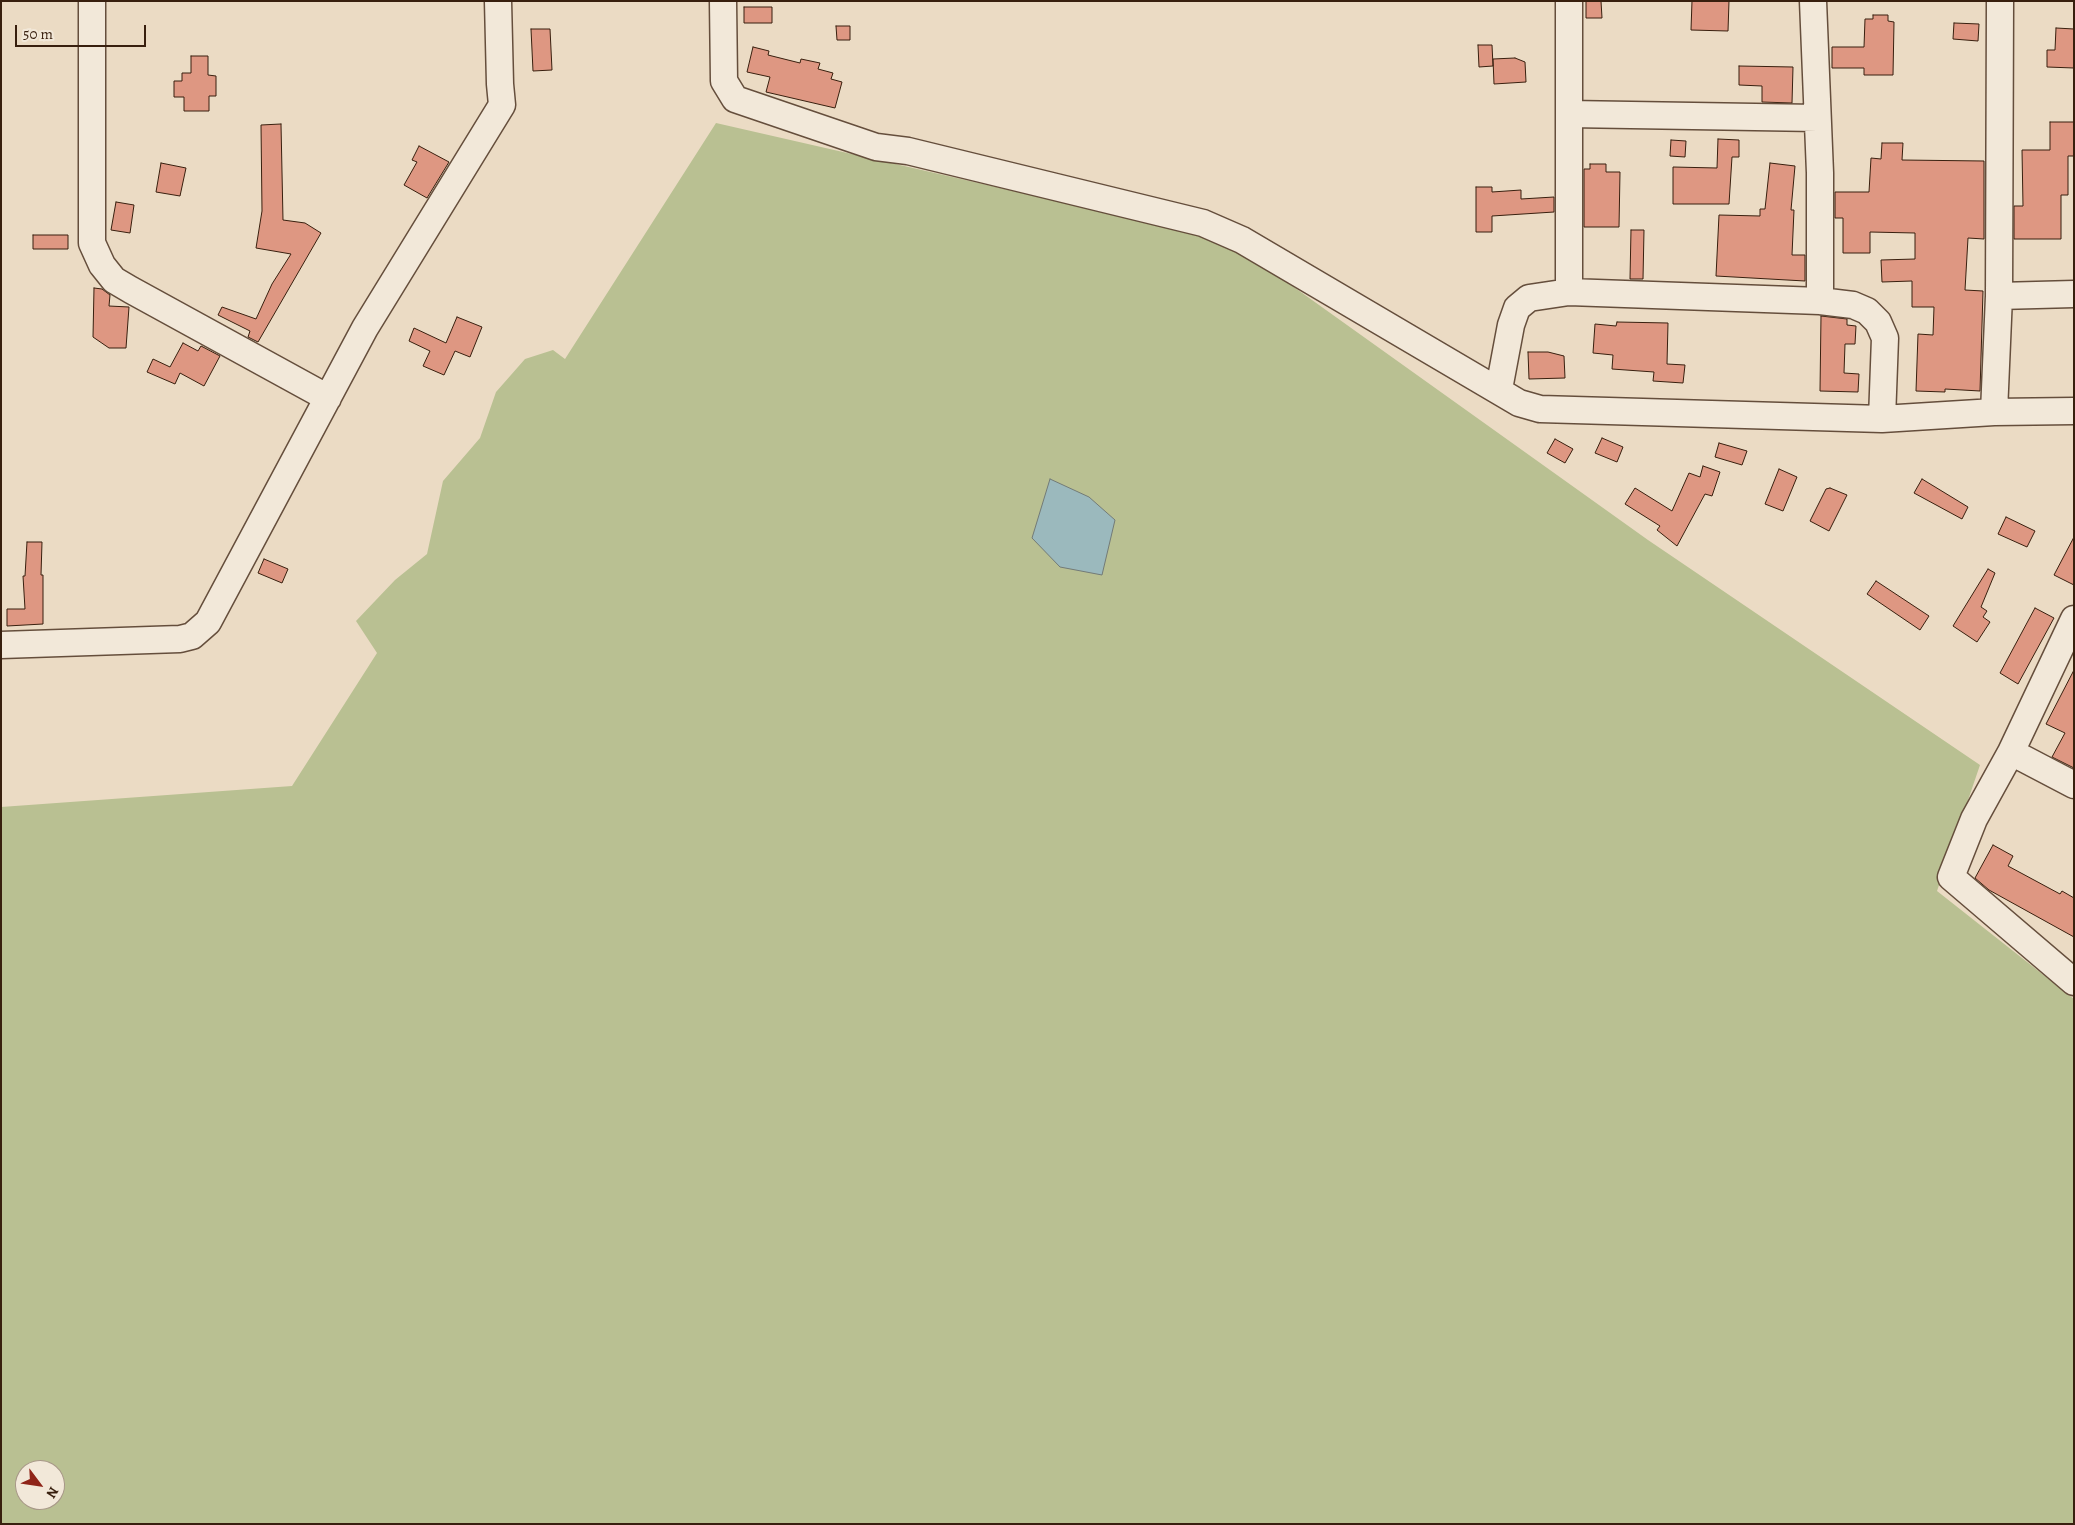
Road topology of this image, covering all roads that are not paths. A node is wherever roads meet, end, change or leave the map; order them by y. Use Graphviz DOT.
graph roads {
  1 [pos="92,1"];
  2 [pos="498,1"];
  3 [pos="724,1"];
  4 [pos="1569,1"];
  5 [pos="1813,1"];
  6 [pos="2000,1"];
  7 [pos="1569,114"];
  8 [pos="1817,118"];
  9 [pos="1569,292"];
  10 [pos="2074,294"];
  11 [pos="1999,296"];
  12 [pos="1820,301"];
  13 [pos="1499,389"];
  14 [pos="328,398"];
  15 [pos="2074,411"];
  16 [pos="1994,412"];
  17 [pos="1882,419"];
  18 [pos="2074,619"];
  19 [pos="1,645"];
  20 [pos="2011,752"];
  21 [pos="2074,784"];
  22 [pos="2074,982"];
  1 -- 14 [label="street"];
  2 -- 14 [label="street"];
  3 -- 13 [label="street"];
  4 -- 7 [label="street"];
  5 -- 8 [label="street"];
  6 -- 11 [label="street"];
  7 -- 8 [label="street"];
  7 -- 9 [label="street"];
  8 -- 12 [label="street"];
  9 -- 12 [label="street"];
  9 -- 13 [label="street"];
  10 -- 11 [label="street"];
  11 -- 16 [label="street"];
  12 -- 17 [label="street"];
  13 -- 17 [label="street"];
  14 -- 19 [label="street"];
  15 -- 16 [label="street"];
  16 -- 17 [label="street"];
  18 -- 20 [label="street"];
  20 -- 21 [label="street"];
  20 -- 22 [label="street"];
}
